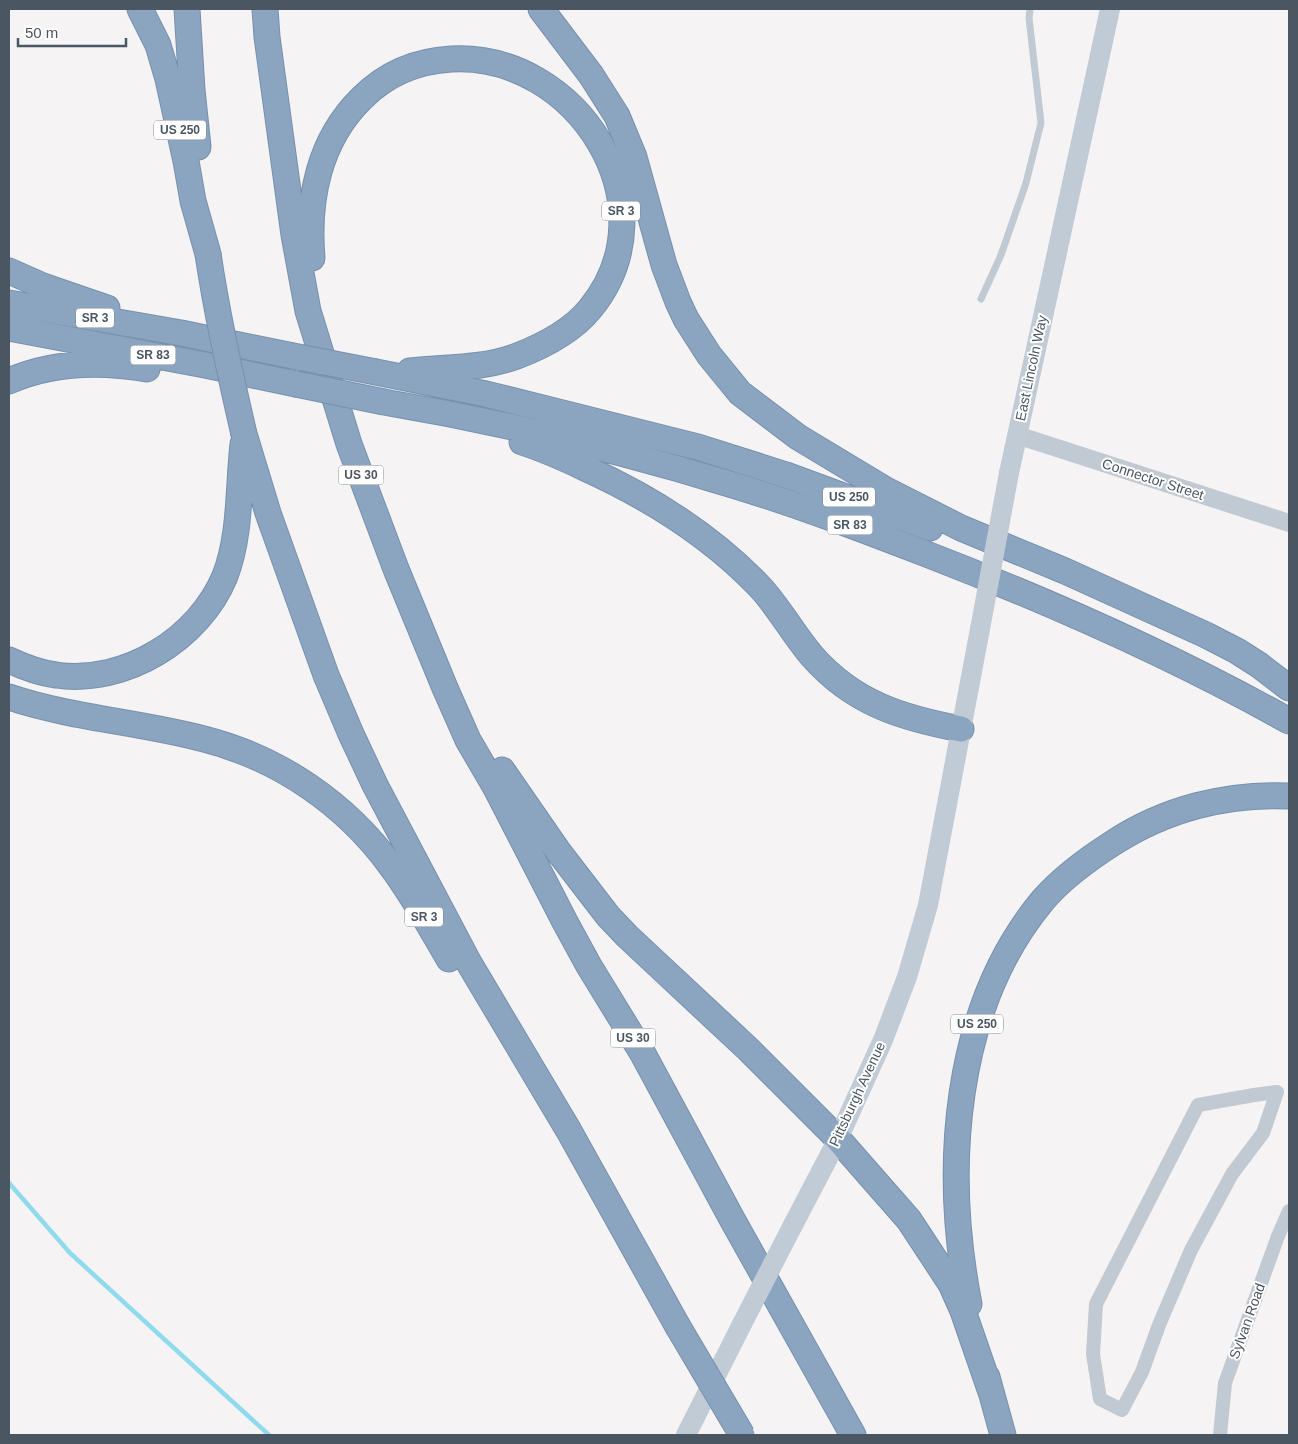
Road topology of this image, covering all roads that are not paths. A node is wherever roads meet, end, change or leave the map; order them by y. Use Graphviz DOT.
graph roads {
  1 [pos="140,9"];
  2 [pos="187,9"];
  3 [pos="265,9"];
  4 [pos="541,9"];
  5 [pos="1030,9"];
  6 [pos="1110,9"];
  7 [pos="208,254"];
  8 [pos="9,271"];
  9 [pos="980,299"];
  10 [pos="9,304"];
  11 [pos="308,311"];
  12 [pos="9,328"];
  13 [pos="180,333"];
  14 [pos="380,373"];
  15 [pos="9,381"];
  16 [pos="296,384"];
  17 [pos="415,407"];
  18 [pos="244,434"];
  19 [pos="1017,435"];
  20 [pos="1289,523"];
  21 [pos="423,635"];
  22 [pos="9,660"];
  23 [pos="1289,690"];
  24 [pos="9,697"];
  25 [pos="1289,721"];
  26 [pos="961,729"];
  27 [pos="1289,796"];
  28 [pos="1283,1091"];
  29 [pos="568,1131"];
  30 [pos="838,1139"];
  31 [pos="1289,1212"];
  32 [pos="991,1392"];
  33 [pos="686,1435"];
  34 [pos="742,1435"];
  35 [pos="853,1435"];
  36 [pos="1003,1435"];
  37 [pos="1220,1435"];
  1 -- 7 [label="highway, US 250"];
  2 -- 7 [label="highway"];
  3 -- 11 [label="highway, US 30"];
  4 -- 23 [label="highway"];
  5 -- 9 [label="lane"];
  6 -- 19 [label="main road, East Lincoln Way"];
  7 -- 18 [label="highway, bridge"];
  8 -- 13 [label="highway, US 250"];
  10 -- 13 [label="highway, SR 3"];
  11 -- 14 [label="highway, SR 3"];
  11 -- 21 [label="highway, US 30"];
  12 -- 16 [label="highway, SR 83"];
  13 -- 14 [label="highway, US 250, bridge"];
  14 -- 23 [label="highway, US 250"];
  15 -- 16 [label="highway"];
  16 -- 17 [label="highway, SR 83, bridge"];
  17 -- 25 [label="highway, SR 83"];
  17 -- 26 [label="highway"];
  18 -- 22 [label="highway"];
  18 -- 29 [label="highway"];
  19 -- 20 [label="street, Connector Street"];
  19 -- 26 [label="main road, East Lincoln Way, bridge"];
  21 -- 30 [label="highway"];
  21 -- 35 [label="highway, US 30"];
  24 -- 29 [label="highway, SR 3"];
  26 -- 30 [label="main road, Pittsburgh Avenue"];
  27 -- 32 [label="highway, US 250"];
  28 -- 28 [label="street"];
  29 -- 34 [label="highway, bridge"];
  30 -- 32 [label="highway"];
  30 -- 33 [label="main road, Pittsburgh Avenue, bridge"];
  31 -- 37 [label="street, Sylvan Road"];
  32 -- 36 [label="highway, US 250"];
}
